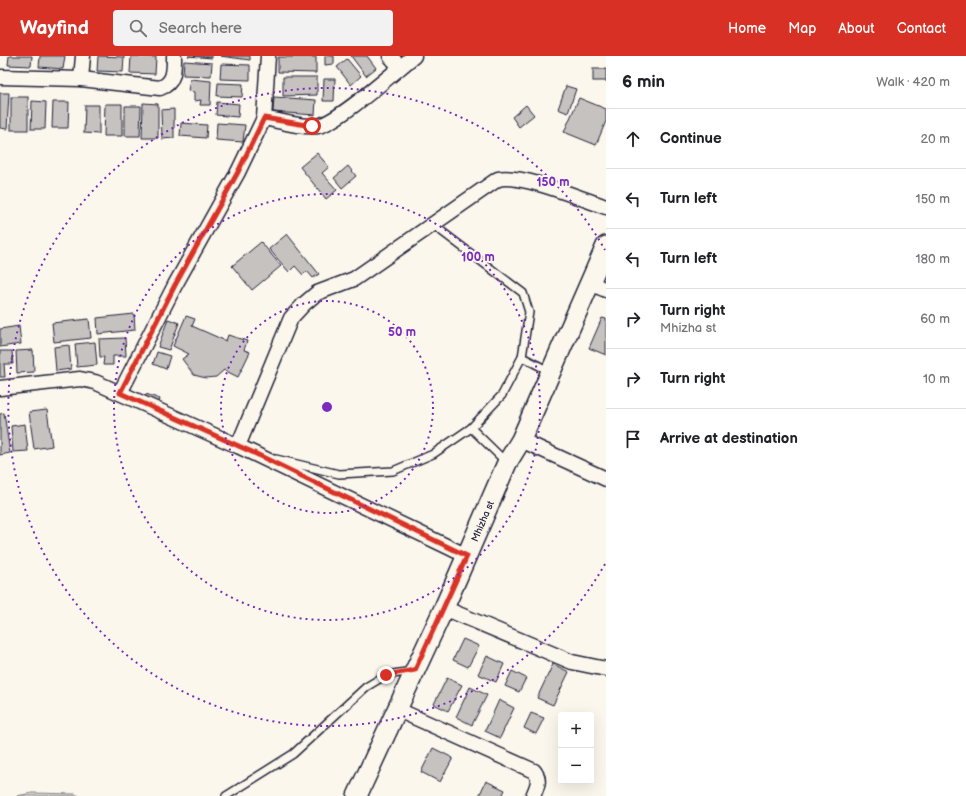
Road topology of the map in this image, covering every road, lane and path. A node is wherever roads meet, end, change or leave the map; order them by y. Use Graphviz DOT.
graph roads {
  1 [pos="83,56"];
  2 [pos="174,56"];
  3 [pos="268,56"];
  4 [pos="390,56"];
  5 [pos="414,56"];
  6 [pos="400,68"];
  7 [pos="0,77"];
  8 [pos="81,79"];
  9 [pos="264,118"];
  10 [pos="606,207"];
  11 [pos="432,224"];
  12 [pos="606,246"];
  13 [pos="598,286"];
  14 [pos="522,357"];
  15 [pos="551,373"];
  16 [pos="0,388"];
  17 [pos="120,393"];
  18 [pos="471,428"];
  19 [pos="521,440"];
  20 [pos="238,446"];
  21 [pos="252,452"];
  22 [pos="507,463"];
  23 [pos="606,479"];
  24 [pos="467,556"];
  25 [pos="444,608"];
  26 [pos="606,669"];
  27 [pos="415,670"];
  28 [pos="396,709"];
  29 [pos="226,796"];
  30 [pos="358,796"];
  31 [pos="533,796"];
  1 -- 8 [label="street"];
  2 -- 8 [label="street"];
  3 -- 9 [label="street"];
  4 -- 6 [label="street"];
  5 -- 6 [label="street"];
  6 -- 9 [label="street"];
  7 -- 8 [label="street"];
  9 -- 17 [label="street"];
  10 -- 11 [label="street"];
  11 -- 14 [label="lane"];
  11 -- 20 [label="street"];
  12 -- 13 [label="street, Mhizha st"];
  13 -- 15 [label="street, Mhizha st"];
  14 -- 15 [label="lane"];
  14 -- 18 [label="lane"];
  15 -- 19 [label="street, Mhizha st"];
  16 -- 17 [label="street"];
  17 -- 20 [label="street"];
  18 -- 21 [label="lane"];
  18 -- 22 [label="lane"];
  19 -- 22 [label="street, Mhizha st"];
  19 -- 23 [label="street"];
  20 -- 21 [label="street"];
  21 -- 24 [label="street"];
  22 -- 24 [label="street, Mhizha st"];
  24 -- 25 [label="street, Mhizha st"];
  25 -- 26 [label="street"];
  25 -- 27 [label="street, Mhizha st"];
  27 -- 28 [label="street, Mhizha st"];
  27 -- 29 [label="lane"];
  28 -- 30 [label="street, Mhizha st"];
  28 -- 31 [label="street"];
}
